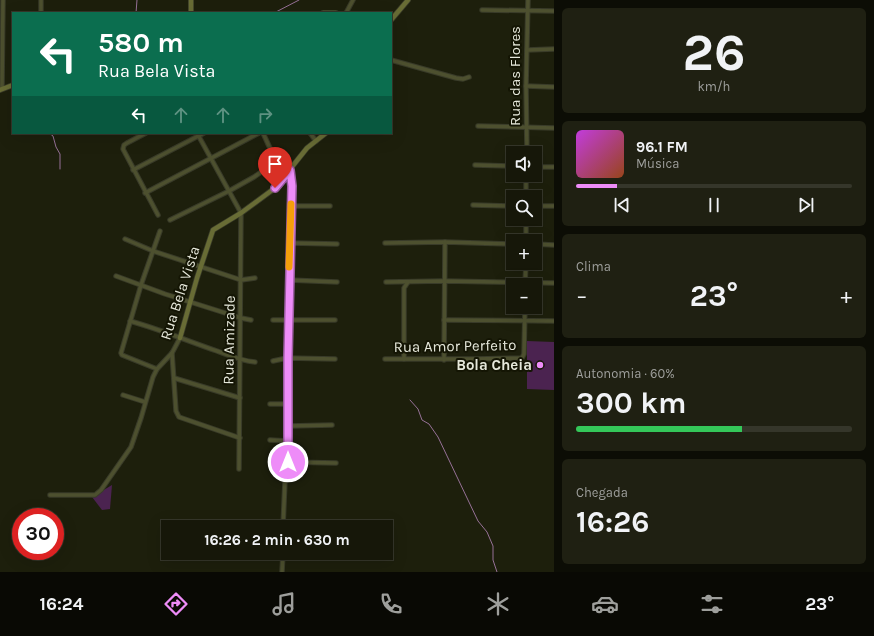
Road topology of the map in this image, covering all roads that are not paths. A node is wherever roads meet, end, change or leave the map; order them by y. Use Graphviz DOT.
graph roads {
  1 [pos="3,0"];
  2 [pos="41,0"];
  3 [pos="191,0"];
  4 [pos="353,0"];
  5 [pos="408,0"];
  6 [pos="528,0"];
  7 [pos="482,10"];
  8 [pos="554,10"];
  9 [pos="527,11"];
  10 [pos="41,12"];
  11 [pos="191,12"];
  12 [pos="347,12"];
  13 [pos="392,19"];
  14 [pos="554,49"];
  15 [pos="527,50"];
  16 [pos="1,54"];
  17 [pos="392,60"];
  18 [pos="469,77"];
  19 [pos="12,86"];
  20 [pos="526,86"];
  21 [pos="554,87"];
  22 [pos="1,89"];
  23 [pos="478,126"];
  24 [pos="527,127"];
  25 [pos="554,128"];
  26 [pos="144,134"];
  27 [pos="198,134"];
  28 [pos="257,134"];
  29 [pos="263,134"];
  30 [pos="311,134"];
  31 [pos="325,134"];
  32 [pos="316,141"];
  33 [pos="527,146"];
  34 [pos="274,157"];
  35 [pos="211,159"];
  36 [pos="476,165"];
  37 [pos="506,166"];
  38 [pos="542,167"];
  39 [pos="554,167"];
  40 [pos="133,170"];
  41 [pos="290,170"];
  42 [pos="229,191"];
  43 [pos="145,193"];
  44 [pos="473,205"];
  45 [pos="291,206"];
  46 [pos="330,206"];
  47 [pos="506,206"];
  48 [pos="542,206"];
  49 [pos="554,206"];
  50 [pos="241,212"];
  51 [pos="158,216"];
  52 [pos="170,220"];
  53 [pos="160,231"];
  54 [pos="125,239"];
  55 [pos="445,242"];
  56 [pos="290,243"];
  57 [pos="385,243"];
  58 [pos="337,244"];
  59 [pos="506,244"];
  60 [pos="542,244"];
  61 [pos="554,244"];
  62 [pos="153,251"];
  63 [pos="201,266"];
  64 [pos="116,276"];
  65 [pos="255,278"];
  66 [pos="241,280"];
  67 [pos="289,280"];
  68 [pos="409,281"];
  69 [pos="444,281"];
  70 [pos="337,282"];
  71 [pos="386,282"];
  72 [pos="506,283"];
  73 [pos="542,283"];
  74 [pos="554,283"];
  75 [pos="141,285"];
  76 [pos="190,302"];
  77 [pos="525,314"];
  78 [pos="241,318"];
  79 [pos="130,320"];
  80 [pos="251,320"];
  81 [pos="273,320"];
  82 [pos="288,320"];
  83 [pos="335,320"];
  84 [pos="444,320"];
  85 [pos="525,321"];
  86 [pos="554,321"];
  87 [pos="180,338"];
  88 [pos="172,353"];
  89 [pos="288,358"];
  90 [pos="335,359"];
  91 [pos="385,359"];
  92 [pos="404,359"];
  93 [pos="241,360"];
  94 [pos="444,360"];
  95 [pos="274,361"];
  96 [pos="255,362"];
  97 [pos="157,369"];
  98 [pos="174,378"];
  99 [pos="123,395"];
  100 [pos="240,398"];
  101 [pos="145,402"];
  102 [pos="270,404"];
  103 [pos="288,404"];
  104 [pos="332,425"];
  105 [pos="288,426"];
  106 [pos="240,438"];
  107 [pos="270,440"];
  108 [pos="288,441"];
  109 [pos="288,462"];
  110 [pos="336,463"];
  111 [pos="239,469"];
  112 [pos="50,494"];
  113 [pos="283,520"];
  114 [pos="282,560"];
  115 [pos="282,572"];
  1 -- 16 [label="street"];
  2 -- 10 [label="street"];
  3 -- 11 [label="street"];
  4 -- 12 [label="street"];
  5 -- 13 [label="street"];
  6 -- 9 [label="street, Rua das Flores"];
  7 -- 9 [label="street"];
  8 -- 9 [label="street"];
  9 -- 15 [label="street, Rua das Flores"];
  14 -- 15 [label="street"];
  15 -- 20 [label="street, Rua das Flores"];
  16 -- 22 [label="street"];
  17 -- 18 [label="street"];
  19 -- 22 [label="street"];
  20 -- 21 [label="street"];
  20 -- 24 [label="street, Rua das Flores"];
  23 -- 24 [label="street"];
  24 -- 25 [label="street"];
  24 -- 33 [label="street, Rua das Flores"];
  26 -- 40 [label="street"];
  27 -- 35 [label="street"];
  27 -- 40 [label="street"];
  28 -- 35 [label="street"];
  29 -- 34 [label="street"];
  30 -- 32 [label="street"];
  31 -- 32 [label="street, Rua Bela Vista"];
  32 -- 41 [label="street, Rua Bela Vista"];
  34 -- 41 [label="street"];
  34 -- 42 [label="street"];
  35 -- 42 [label="street"];
  35 -- 43 [label="street"];
  36 -- 37 [label="street"];
  38 -- 39 [label="street"];
  40 -- 43 [label="street"];
  41 -- 45 [label="street"];
  41 -- 50 [label="street, Rua Bela Vista"];
  42 -- 50 [label="street"];
  42 -- 52 [label="street"];
  43 -- 51 [label="street"];
  44 -- 47 [label="street"];
  45 -- 46 [label="street"];
  45 -- 56 [label="street"];
  48 -- 49 [label="street"];
  50 -- 63 [label="street, Rua Bela Vista"];
  50 -- 66 [label="street, Rua Amizade"];
  53 -- 62 [label="street"];
  54 -- 62 [label="street"];
  55 -- 57 [label="street"];
  55 -- 59 [label="street"];
  55 -- 69 [label="street"];
  56 -- 58 [label="street"];
  56 -- 67 [label="street"];
  60 -- 61 [label="street"];
  62 -- 63 [label="street"];
  62 -- 75 [label="street"];
  63 -- 66 [label="street"];
  63 -- 76 [label="street, Rua Bela Vista"];
  64 -- 75 [label="street"];
  65 -- 66 [label="street"];
  66 -- 78 [label="street, Rua Amizade"];
  67 -- 70 [label="street"];
  67 -- 82 [label="street"];
  68 -- 69 [label="street"];
  68 -- 71 [label="street"];
  68 -- 92 [label="street"];
  69 -- 72 [label="street"];
  69 -- 84 [label="street"];
  73 -- 74 [label="street"];
  75 -- 76 [label="street"];
  75 -- 79 [label="street"];
  76 -- 78 [label="street"];
  76 -- 87 [label="street, Rua Bela Vista"];
  77 -- 85 [label="street"];
  78 -- 80 [label="street"];
  78 -- 93 [label="street, Rua Amizade"];
  79 -- 87 [label="street"];
  79 -- 97 [label="street"];
  81 -- 82 [label="street"];
  82 -- 83 [label="street"];
  82 -- 89 [label="street"];
  84 -- 85 [label="street"];
  84 -- 94 [label="street"];
  85 -- 86 [label="street"];
  85 -- 94 [label="street, Rua Amor Perfeito"];
  87 -- 88 [label="street, Rua Bela Vista"];
  87 -- 93 [label="street"];
  88 -- 97 [label="street, Rua Bela Vista"];
  88 -- 98 [label="street"];
  89 -- 90 [label="street"];
  89 -- 95 [label="street"];
  89 -- 103 [label="street"];
  91 -- 92 [label="street, Rua Amor Perfeito"];
  92 -- 94 [label="street, Rua Amor Perfeito"];
  93 -- 96 [label="street"];
  93 -- 100 [label="street, Rua Amizade"];
  97 -- 101 [label="street, Rua Bela Vista"];
  98 -- 100 [label="street"];
  98 -- 106 [label="street"];
  99 -- 101 [label="street"];
  100 -- 106 [label="street, Rua Amizade"];
  101 -- 112 [label="street, Rua Bela Vista"];
  102 -- 103 [label="street"];
  103 -- 105 [label="street"];
  104 -- 105 [label="street"];
  105 -- 108 [label="street"];
  106 -- 111 [label="street, Rua Amizade"];
  107 -- 108 [label="street"];
  108 -- 109 [label="street"];
  109 -- 110 [label="street"];
  109 -- 113 [label="street"];
  114 -- 115 [label="street"];
}
